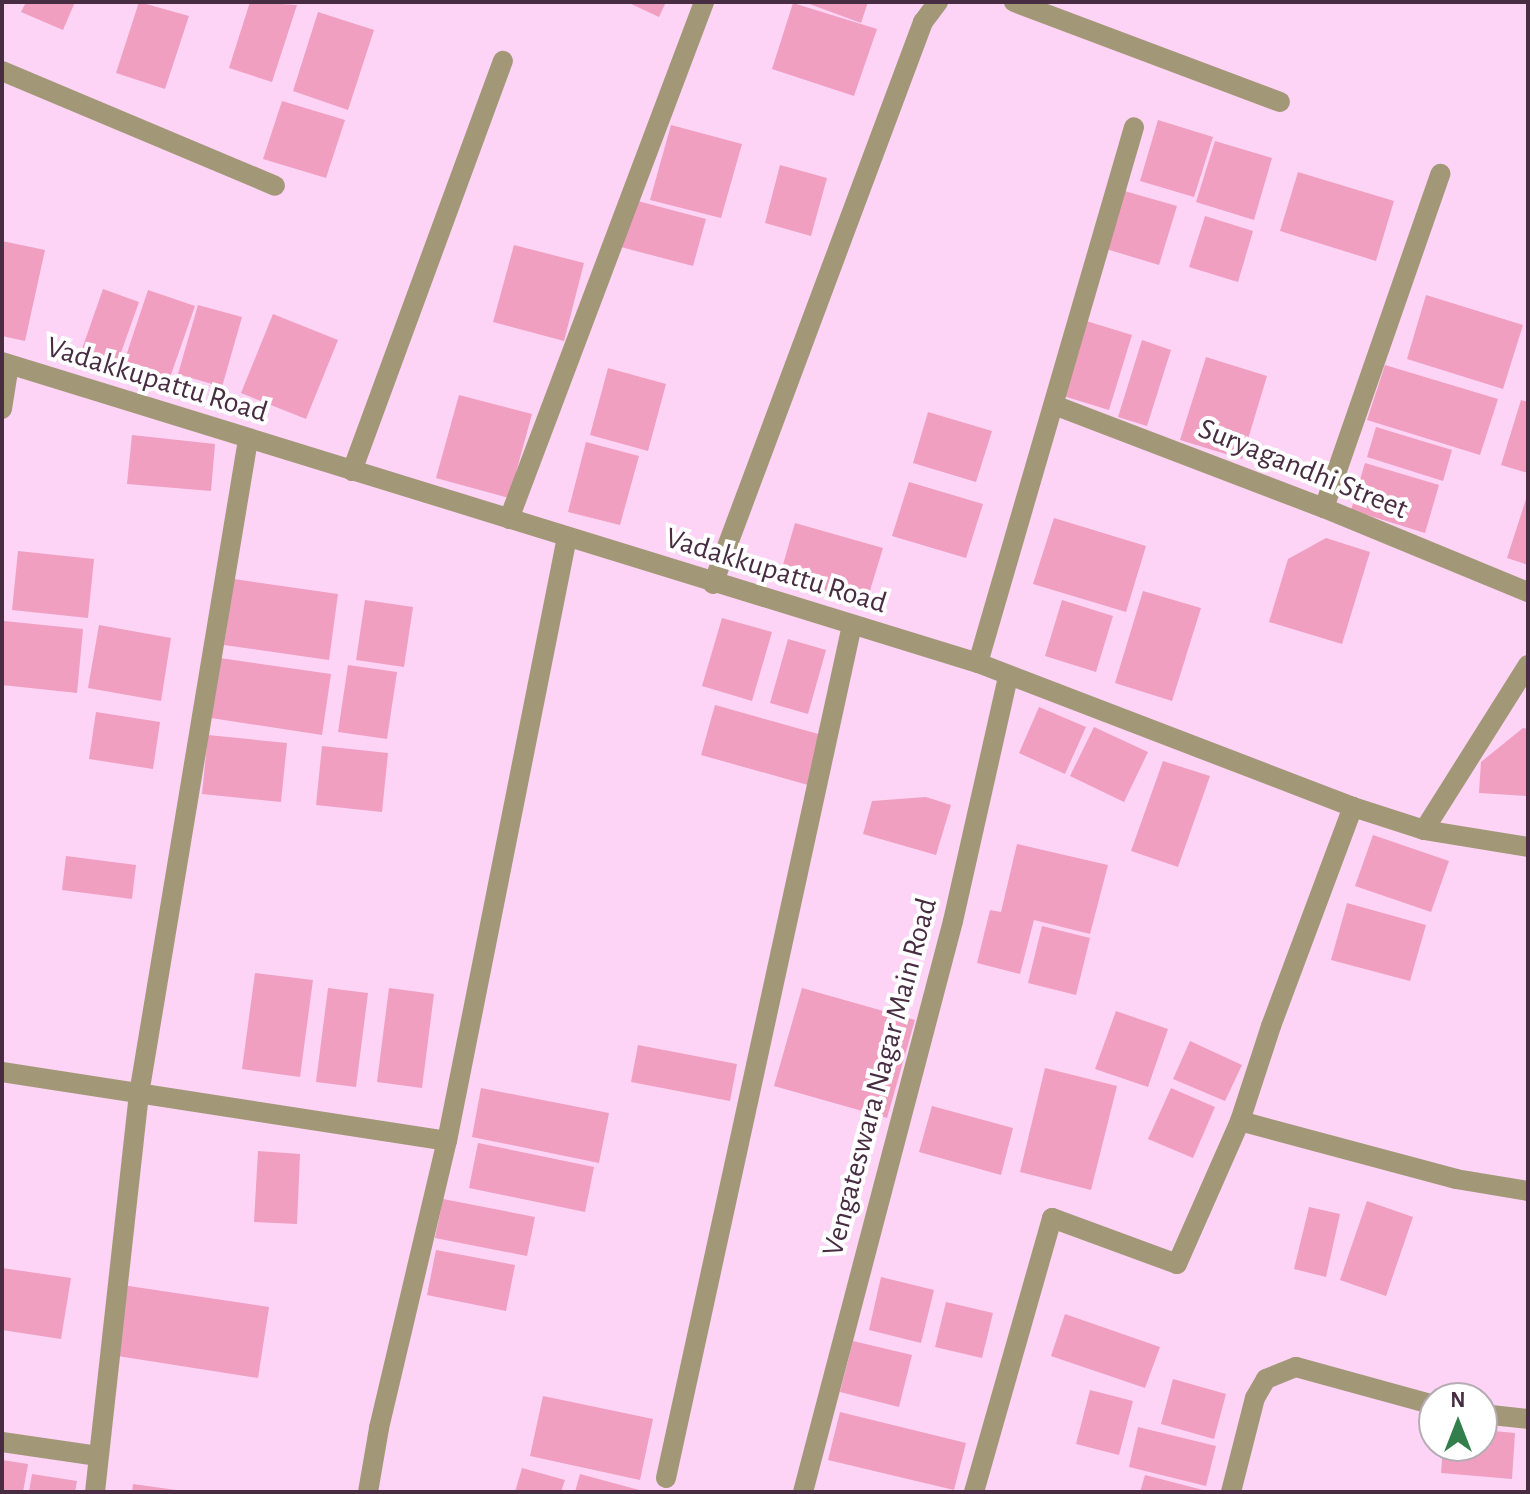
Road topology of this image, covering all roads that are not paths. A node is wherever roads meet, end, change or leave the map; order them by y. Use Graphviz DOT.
graph roads {
  1 [pos="704,2"];
  2 [pos="938,2"];
  3 [pos="1014,2"];
  4 [pos="1036,6"];
  5 [pos="503,61"];
  6 [pos="2,71"];
  7 [pos="1280,102"];
  8 [pos="1134,127"];
  9 [pos="1440,174"];
  10 [pos="275,186"];
  11 [pos="6,363"];
  12 [pos="1054,405"];
  13 [pos="2,409"];
  14 [pos="248,440"];
  15 [pos="352,471"];
  16 [pos="1324,508"];
  17 [pos="509,519"];
  18 [pos="567,537"];
  19 [pos="713,584"];
  20 [pos="1528,592"];
  21 [pos="852,625"];
  22 [pos="978,663"];
  23 [pos="1528,665"];
  24 [pos="1008,676"];
  25 [pos="1353,807"];
  26 [pos="1424,830"];
  27 [pos="1528,847"];
  28 [pos="2,1072"];
  29 [pos="139,1094"];
  30 [pos="1240,1121"];
  31 [pos="447,1141"];
  32 [pos="1528,1191"];
  33 [pos="1418,1401"];
  34 [pos="1498,1416"];
  35 [pos="1528,1419"];
  36 [pos="2,1442"];
  37 [pos="98,1456"];
  38 [pos="666,1478"];
  39 [pos="95,1492"];
  40 [pos="368,1492"];
  41 [pos="803,1492"];
  42 [pos="974,1492"];
  43 [pos="1231,1492"];
  1 -- 17 [label="street"];
  2 -- 19 [label="street"];
  3 -- 4 [label="street"];
  4 -- 7 [label="street"];
  5 -- 15 [label="street"];
  6 -- 10 [label="street"];
  8 -- 12 [label="street"];
  9 -- 16 [label="street"];
  11 -- 13 [label="street"];
  11 -- 14 [label="street, Vadakkupattu Road"];
  12 -- 16 [label="street, Suryagandhi Street"];
  12 -- 22 [label="street"];
  14 -- 15 [label="street, Vadakkupattu Road"];
  14 -- 29 [label="street"];
  15 -- 17 [label="street, Vadakkupattu Road"];
  16 -- 20 [label="street, Suryagandhi Street"];
  17 -- 18 [label="street, Vadakkupattu Road"];
  18 -- 19 [label="street, Vadakkupattu Road"];
  18 -- 31 [label="street"];
  19 -- 21 [label="street, Vadakkupattu Road"];
  21 -- 22 [label="street, Vadakkupattu Road"];
  21 -- 38 [label="street"];
  22 -- 24 [label="street, Vadakkupattu Road"];
  23 -- 26 [label="street"];
  24 -- 25 [label="street, Vadakkupattu Road"];
  24 -- 41 [label="street, Vengateswara Nagar Main Road"];
  25 -- 26 [label="street, Vadakkupattu Road"];
  25 -- 30 [label="street"];
  26 -- 27 [label="street, Vadakkupattu Road"];
  28 -- 29 [label="street"];
  29 -- 31 [label="street"];
  29 -- 37 [label="street"];
  30 -- 32 [label="street"];
  30 -- 42 [label="street"];
  31 -- 40 [label="street"];
  33 -- 43 [label="street"];
  34 -- 35 [label="street"];
  36 -- 37 [label="street"];
  37 -- 39 [label="street"];
}
